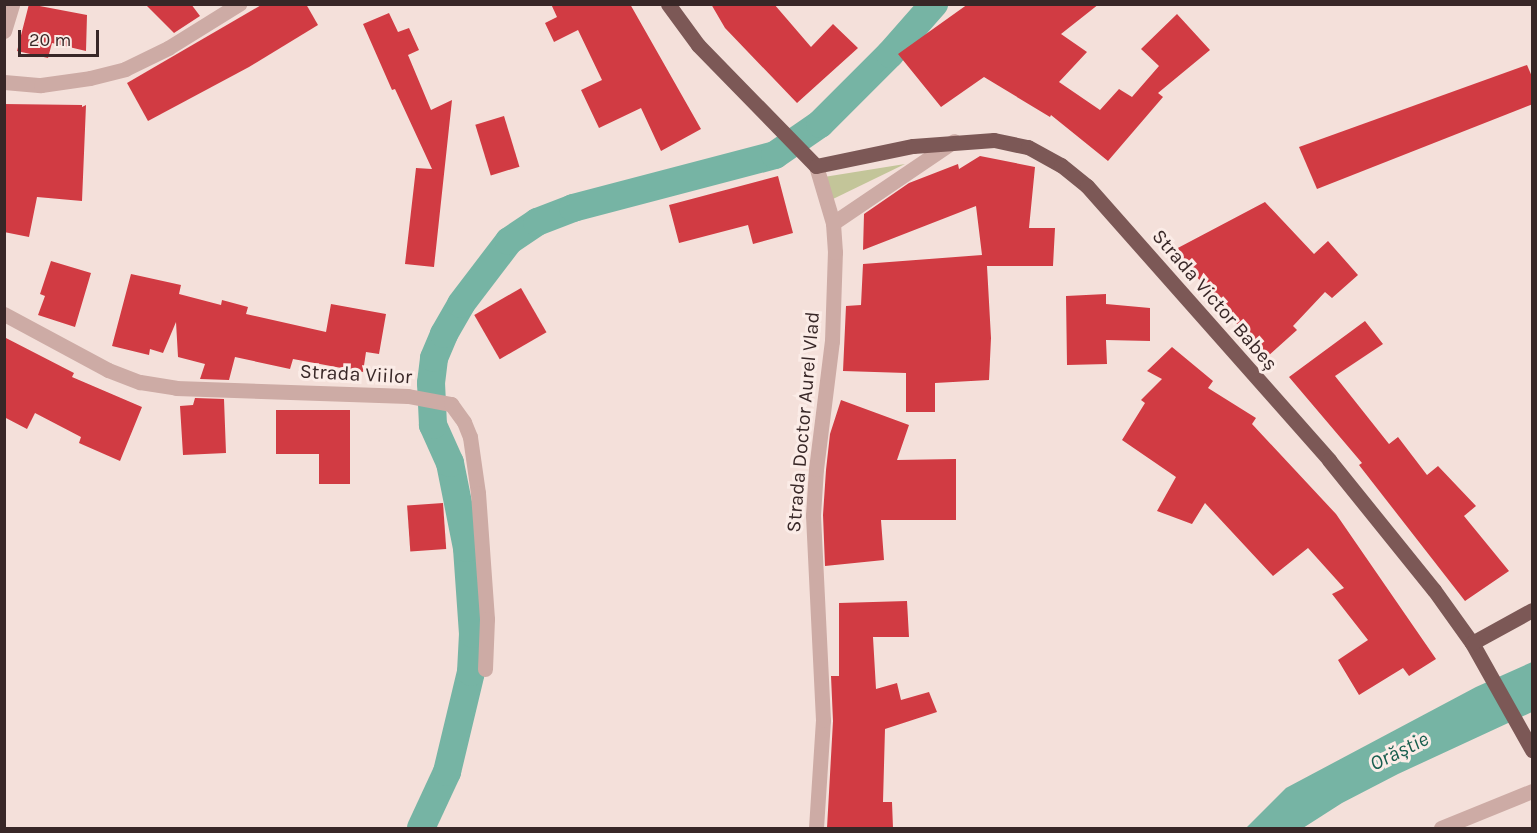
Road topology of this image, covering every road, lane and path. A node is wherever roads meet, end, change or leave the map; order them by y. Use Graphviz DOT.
graph roads {
  1 [pos="12,4"];
  2 [pos="239,4"];
  3 [pos="668,4"];
  4 [pos="4,31"];
  5 [pos="4,82"];
  6 [pos="954,141"];
  7 [pos="816,166"];
  8 [pos="833,223"];
  9 [pos="4,314"];
  10 [pos="1533,610"];
  11 [pos="1473,643"];
  12 [pos="485,669"];
  13 [pos="1533,750"];
  14 [pos="1533,791"];
  15 [pos="816,828"];
  16 [pos="1441,828"];
  1 -- 4 [label="street"];
  2 -- 5 [label="street"];
  3 -- 7 [label="main road"];
  6 -- 7 [label="main road, Strada Victor Babeș"];
  6 -- 8 [label="street"];
  6 -- 11 [label="main road, Strada Victor Babeș"];
  7 -- 8 [label="street, Strada Doctor Aurel Vlad"];
  8 -- 15 [label="street, Strada Doctor Aurel Vlad"];
  9 -- 12 [label="street, Strada Viilor"];
  10 -- 11 [label="main road"];
  11 -- 13 [label="main road, Strada Victor Babeș"];
  14 -- 16 [label="street"];
}
